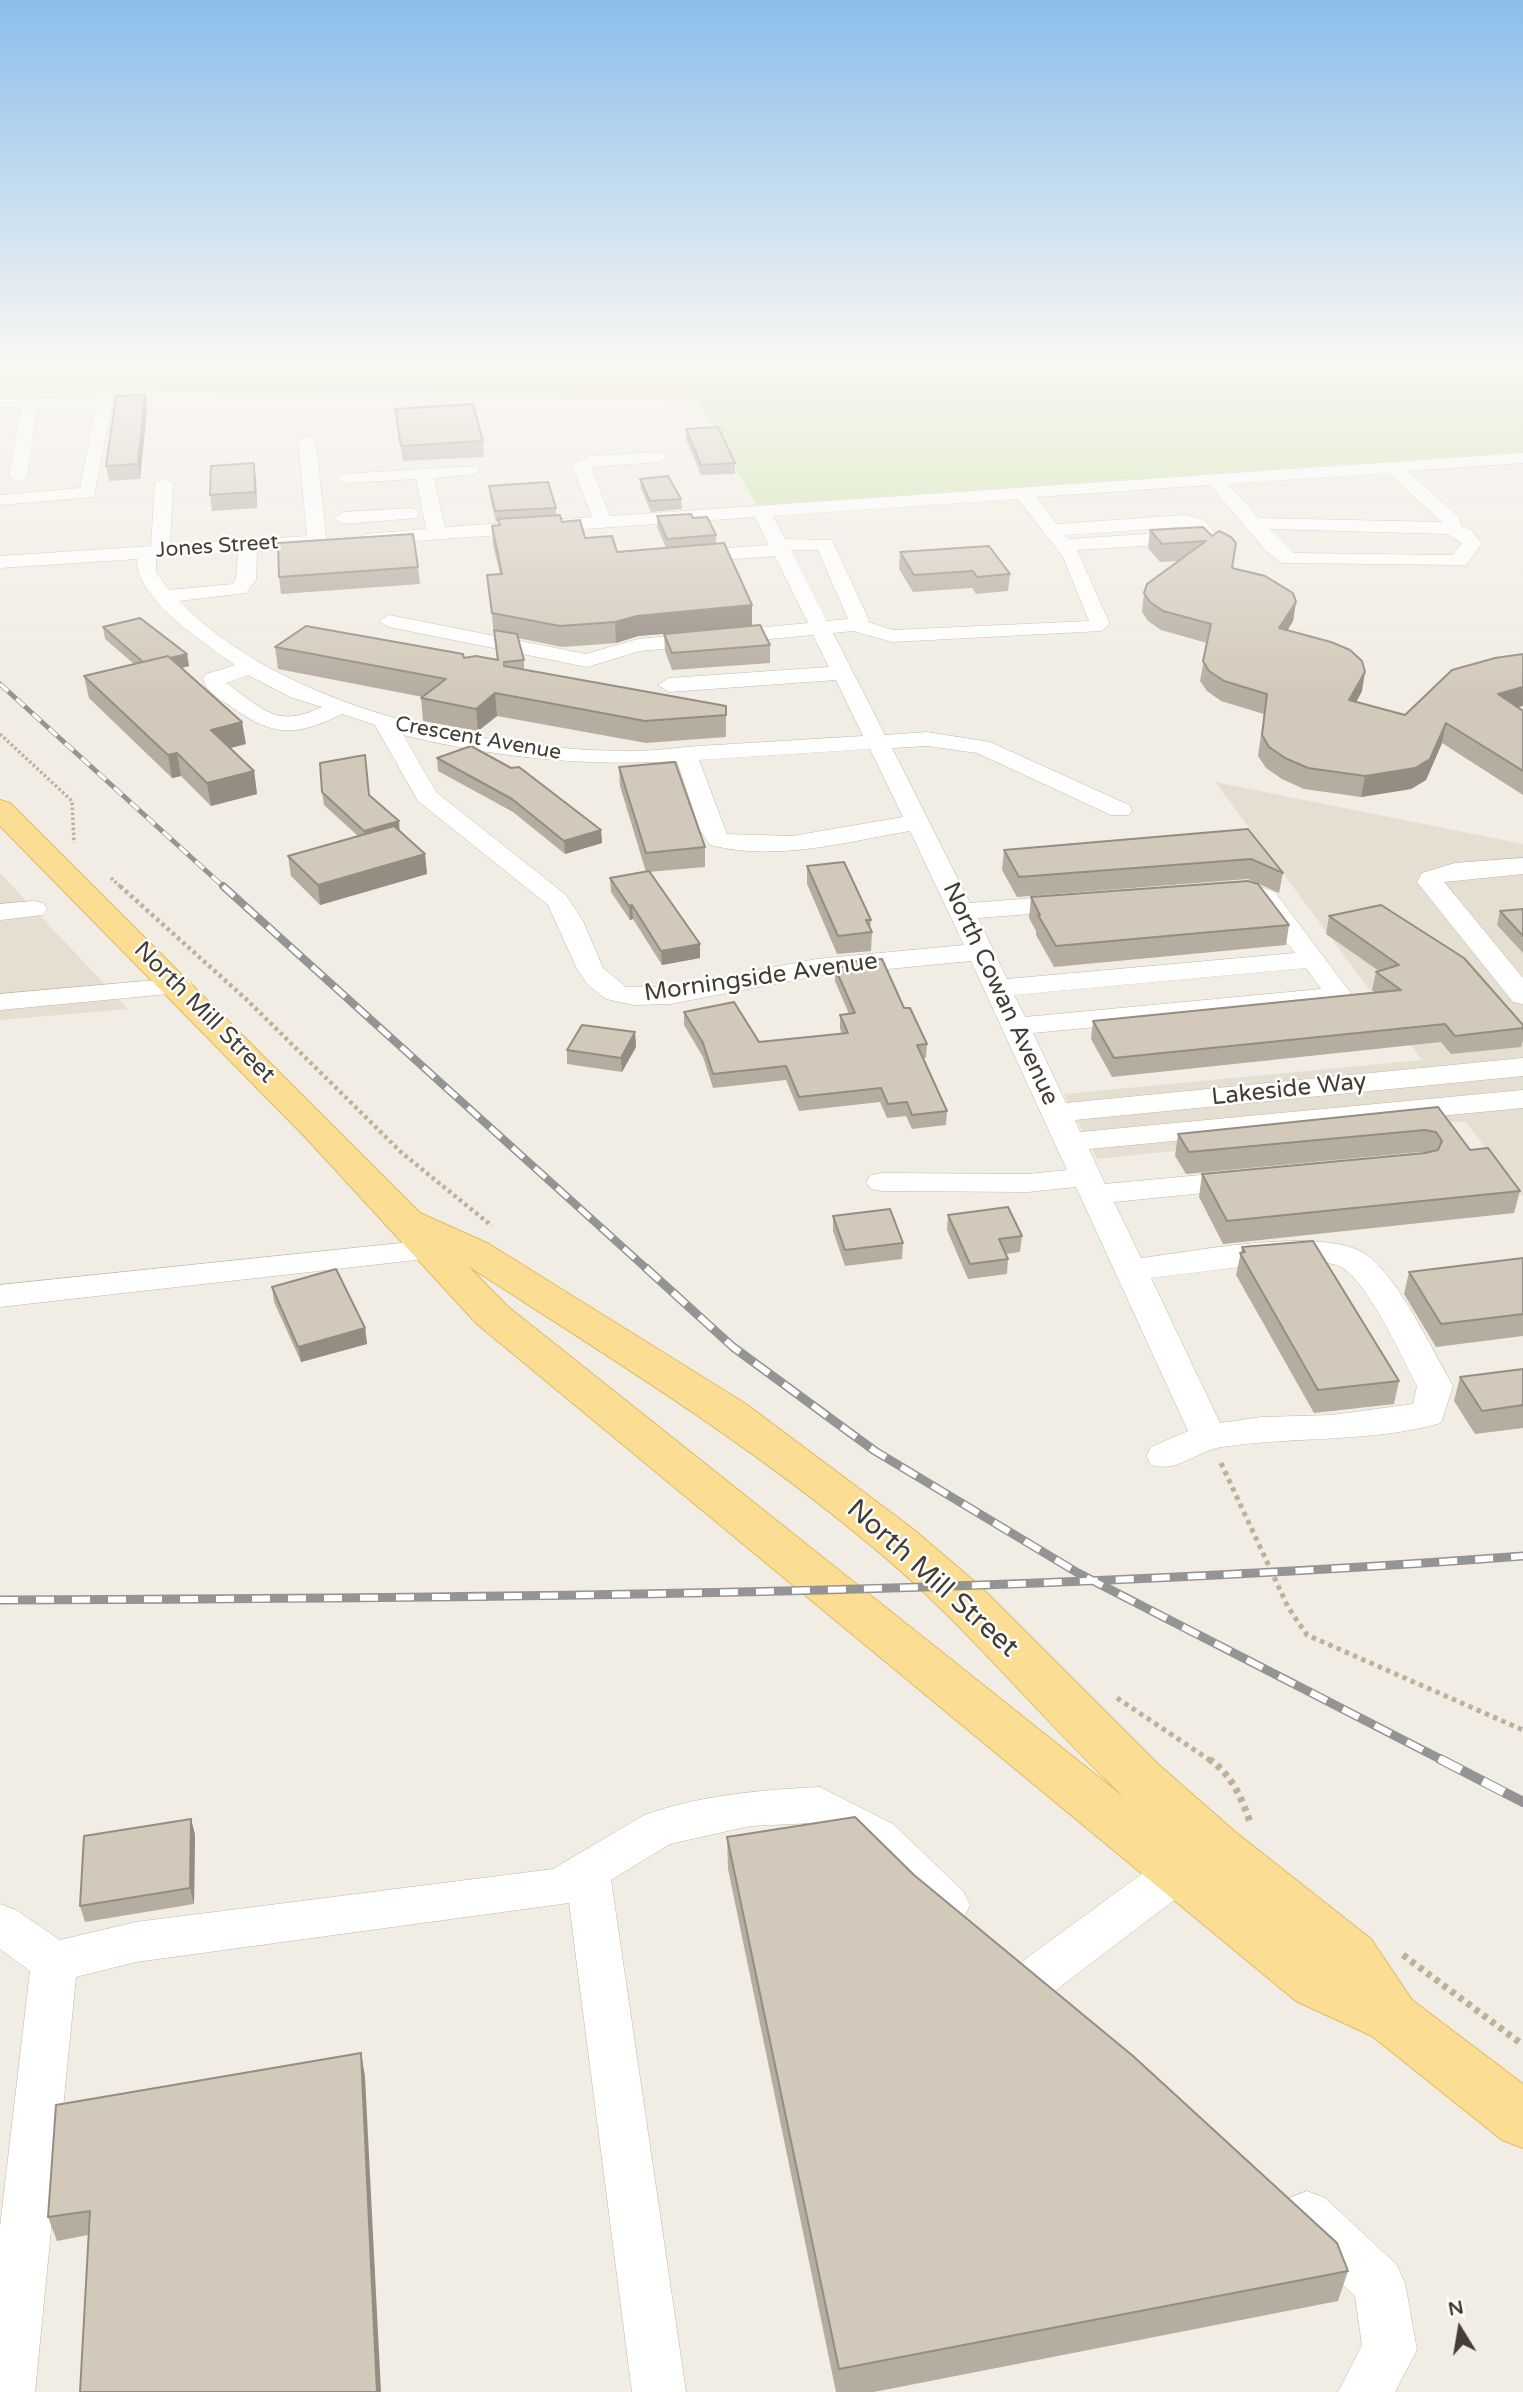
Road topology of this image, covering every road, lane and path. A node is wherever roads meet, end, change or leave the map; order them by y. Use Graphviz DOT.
graph roads {
  1 [pos="310,471"];
  2 [pos="460,471"];
  3 [pos="583,471"];
  4 [pos="1354,471"];
  5 [pos="1396,471"];
  6 [pos="92,473"];
  7 [pos="424,473"];
  8 [pos="67,474"];
  9 [pos="42,475"];
  10 [pos="9,477"];
  11 [pos="348,478"];
  12 [pos="1215,480"];
  13 [pos="164,483"];
  14 [pos="1024,494"];
  15 [pos="704,497"];
  16 [pos="0,500"];
  17 [pos="432,512"];
  18 [pos="762,512"];
  19 [pos="601,517"];
  20 [pos="343,518"];
  21 [pos="1254,523"];
  22 [pos="1450,528"];
  23 [pos="437,534"];
  24 [pos="1058,537"];
  25 [pos="317,541"];
  26 [pos="247,545"];
  27 [pos="780,547"];
  28 [pos="153,552"];
  29 [pos="671,558"];
  30 [pos="0,562"];
  31 [pos="164,596"];
  32 [pos="389,621"];
  33 [pos="854,625"];
  34 [pos="821,631"];
  35 [pos="251,667"];
  36 [pos="843,673"];
  37 [pos="669,685"];
  38 [pos="340,707"];
  39 [pos="384,721"];
  40 [pos="879,740"];
  41 [pos="686,755"];
  42 [pos="0,809"];
  43 [pos="1120,810"];
  44 [pos="919,822"];
  45 [pos="1523,866"];
  46 [pos="1235,891"];
  47 [pos="1100,901"];
  48 [pos="34,909"];
  49 [pos="0,912"];
  50 [pos="961,912"];
  51 [pos="979,952"];
  52 [pos="1314,959"];
  53 [pos="179,986"];
  54 [pos="996,988"];
  55 [pos="1523,996"];
  56 [pos="0,1002"];
  57 [pos="1014,1026"];
  58 [pos="1523,1067"];
  59 [pos="1523,1099"];
  60 [pos="1055,1113"];
  61 [pos="1070,1142"];
  62 [pos="1271,1178"];
  63 [pos="882,1182"];
  64 [pos="1090,1185"];
  65 [pos="418,1235"];
  66 [pos="1130,1270"];
  67 [pos="0,1296"];
  68 [pos="1209,1437"];
  69 [pos="1164,1456"];
  70 [pos="1523,1730"];
  71 [pos="587,1871"];
  72 [pos="1178,1872"];
  73 [pos="0,1924"];
  74 [pos="54,1962"];
  75 [pos="1392,2018"];
  76 [pos="1523,2120"];
  77 [pos="1278,2189"];
  78 [pos="8,2392"];
  79 [pos="659,2392"];
  80 [pos="1365,2392"];
  1 -- 25 [label="street"];
  2 -- 7 [label="street"];
  3 -- 19 [label="street"];
  4 -- 12 [label="street, Jones Street"];
  5 -- 22 [label="street"];
  6 -- 8 [label="street"];
  6 -- 16 [label="street"];
  7 -- 11 [label="street"];
  7 -- 17 [label="street"];
  9 -- 10 [label="street"];
  12 -- 14 [label="street, Jones Street"];
  12 -- 21 [label="street"];
  13 -- 28 [label="street, Crescent Avenue"];
  14 -- 18 [label="street, Jones Street"];
  14 -- 24 [label="street"];
  15 -- 19 [label="street"];
  17 -- 20 [label="street"];
  17 -- 23 [label="street"];
  18 -- 19 [label="street, Jones Street"];
  18 -- 27 [label="street, North Cowan Avenue"];
  19 -- 23 [label="street, Jones Street"];
  21 -- 22 [label="street"];
  21 -- 22 [label="street"];
  23 -- 25 [label="street, Jones Street"];
  24 -- 24 [label="street"];
  24 -- 33 [label="street"];
  25 -- 26 [label="street, Jones Street"];
  26 -- 28 [label="street, Jones Street"];
  26 -- 31 [label="street"];
  27 -- 29 [label="street"];
  27 -- 33 [label="street"];
  27 -- 34 [label="street, North Cowan Avenue"];
  28 -- 30 [label="street, Jones Street"];
  28 -- 31 [label="street, Crescent Avenue"];
  31 -- 35 [label="street, Crescent Avenue"];
  32 -- 34 [label="street"];
  33 -- 34 [label="street"];
  34 -- 36 [label="street, North Cowan Avenue"];
  35 -- 38 [label="street, Crescent Avenue"];
  35 -- 38 [label="street"];
  36 -- 37 [label="street"];
  36 -- 40 [label="street, North Cowan Avenue"];
  38 -- 39 [label="street, Crescent Avenue"];
  39 -- 41 [label="street, Crescent Avenue"];
  39 -- 51 [label="street, Morningside Avenue"];
  40 -- 41 [label="street, Crescent Avenue"];
  40 -- 43 [label="street, Crescent Avenue"];
  40 -- 44 [label="street, North Cowan Avenue"];
  41 -- 44 [label="street"];
  42 -- 53 [label="main road, North Mill Street"];
  44 -- 50 [label="street, North Cowan Avenue"];
  45 -- 55 [label="street"];
  46 -- 52 [label="street"];
  47 -- 50 [label="street"];
  48 -- 49 [label="street"];
  50 -- 51 [label="street, North Cowan Avenue"];
  51 -- 54 [label="street, North Cowan Avenue"];
  52 -- 54 [label="street"];
  52 -- 57 [label="street"];
  53 -- 56 [label="street"];
  53 -- 65 [label="main road, North Mill Street"];
  54 -- 57 [label="street, North Cowan Avenue"];
  57 -- 60 [label="street, North Cowan Avenue"];
  58 -- 60 [label="street, Lakeside Way"];
  59 -- 61 [label="street, Lakeside Way"];
  60 -- 61 [label="street, North Cowan Avenue"];
  61 -- 64 [label="street, North Cowan Avenue"];
  62 -- 64 [label="street"];
  63 -- 64 [label="street"];
  64 -- 66 [label="street, North Cowan Avenue"];
  65 -- 67 [label="street"];
  65 -- 72 [label="main road, North Mill Street"];
  65 -- 75 [label="main road, North Mill Street"];
  66 -- 68 [label="street, North Cowan Avenue"];
  66 -- 68 [label="street"];
  68 -- 69 [label="street"];
  68 -- 70 [label="path"];
  71 -- 72 [label="street"];
  71 -- 74 [label="street"];
  71 -- 79 [label="street"];
  72 -- 75 [label="main road, North Mill Street"];
  73 -- 74 [label="street"];
  74 -- 78 [label="street"];
  75 -- 76 [label="main road, North Mill Street"];
  77 -- 80 [label="street"];
}
